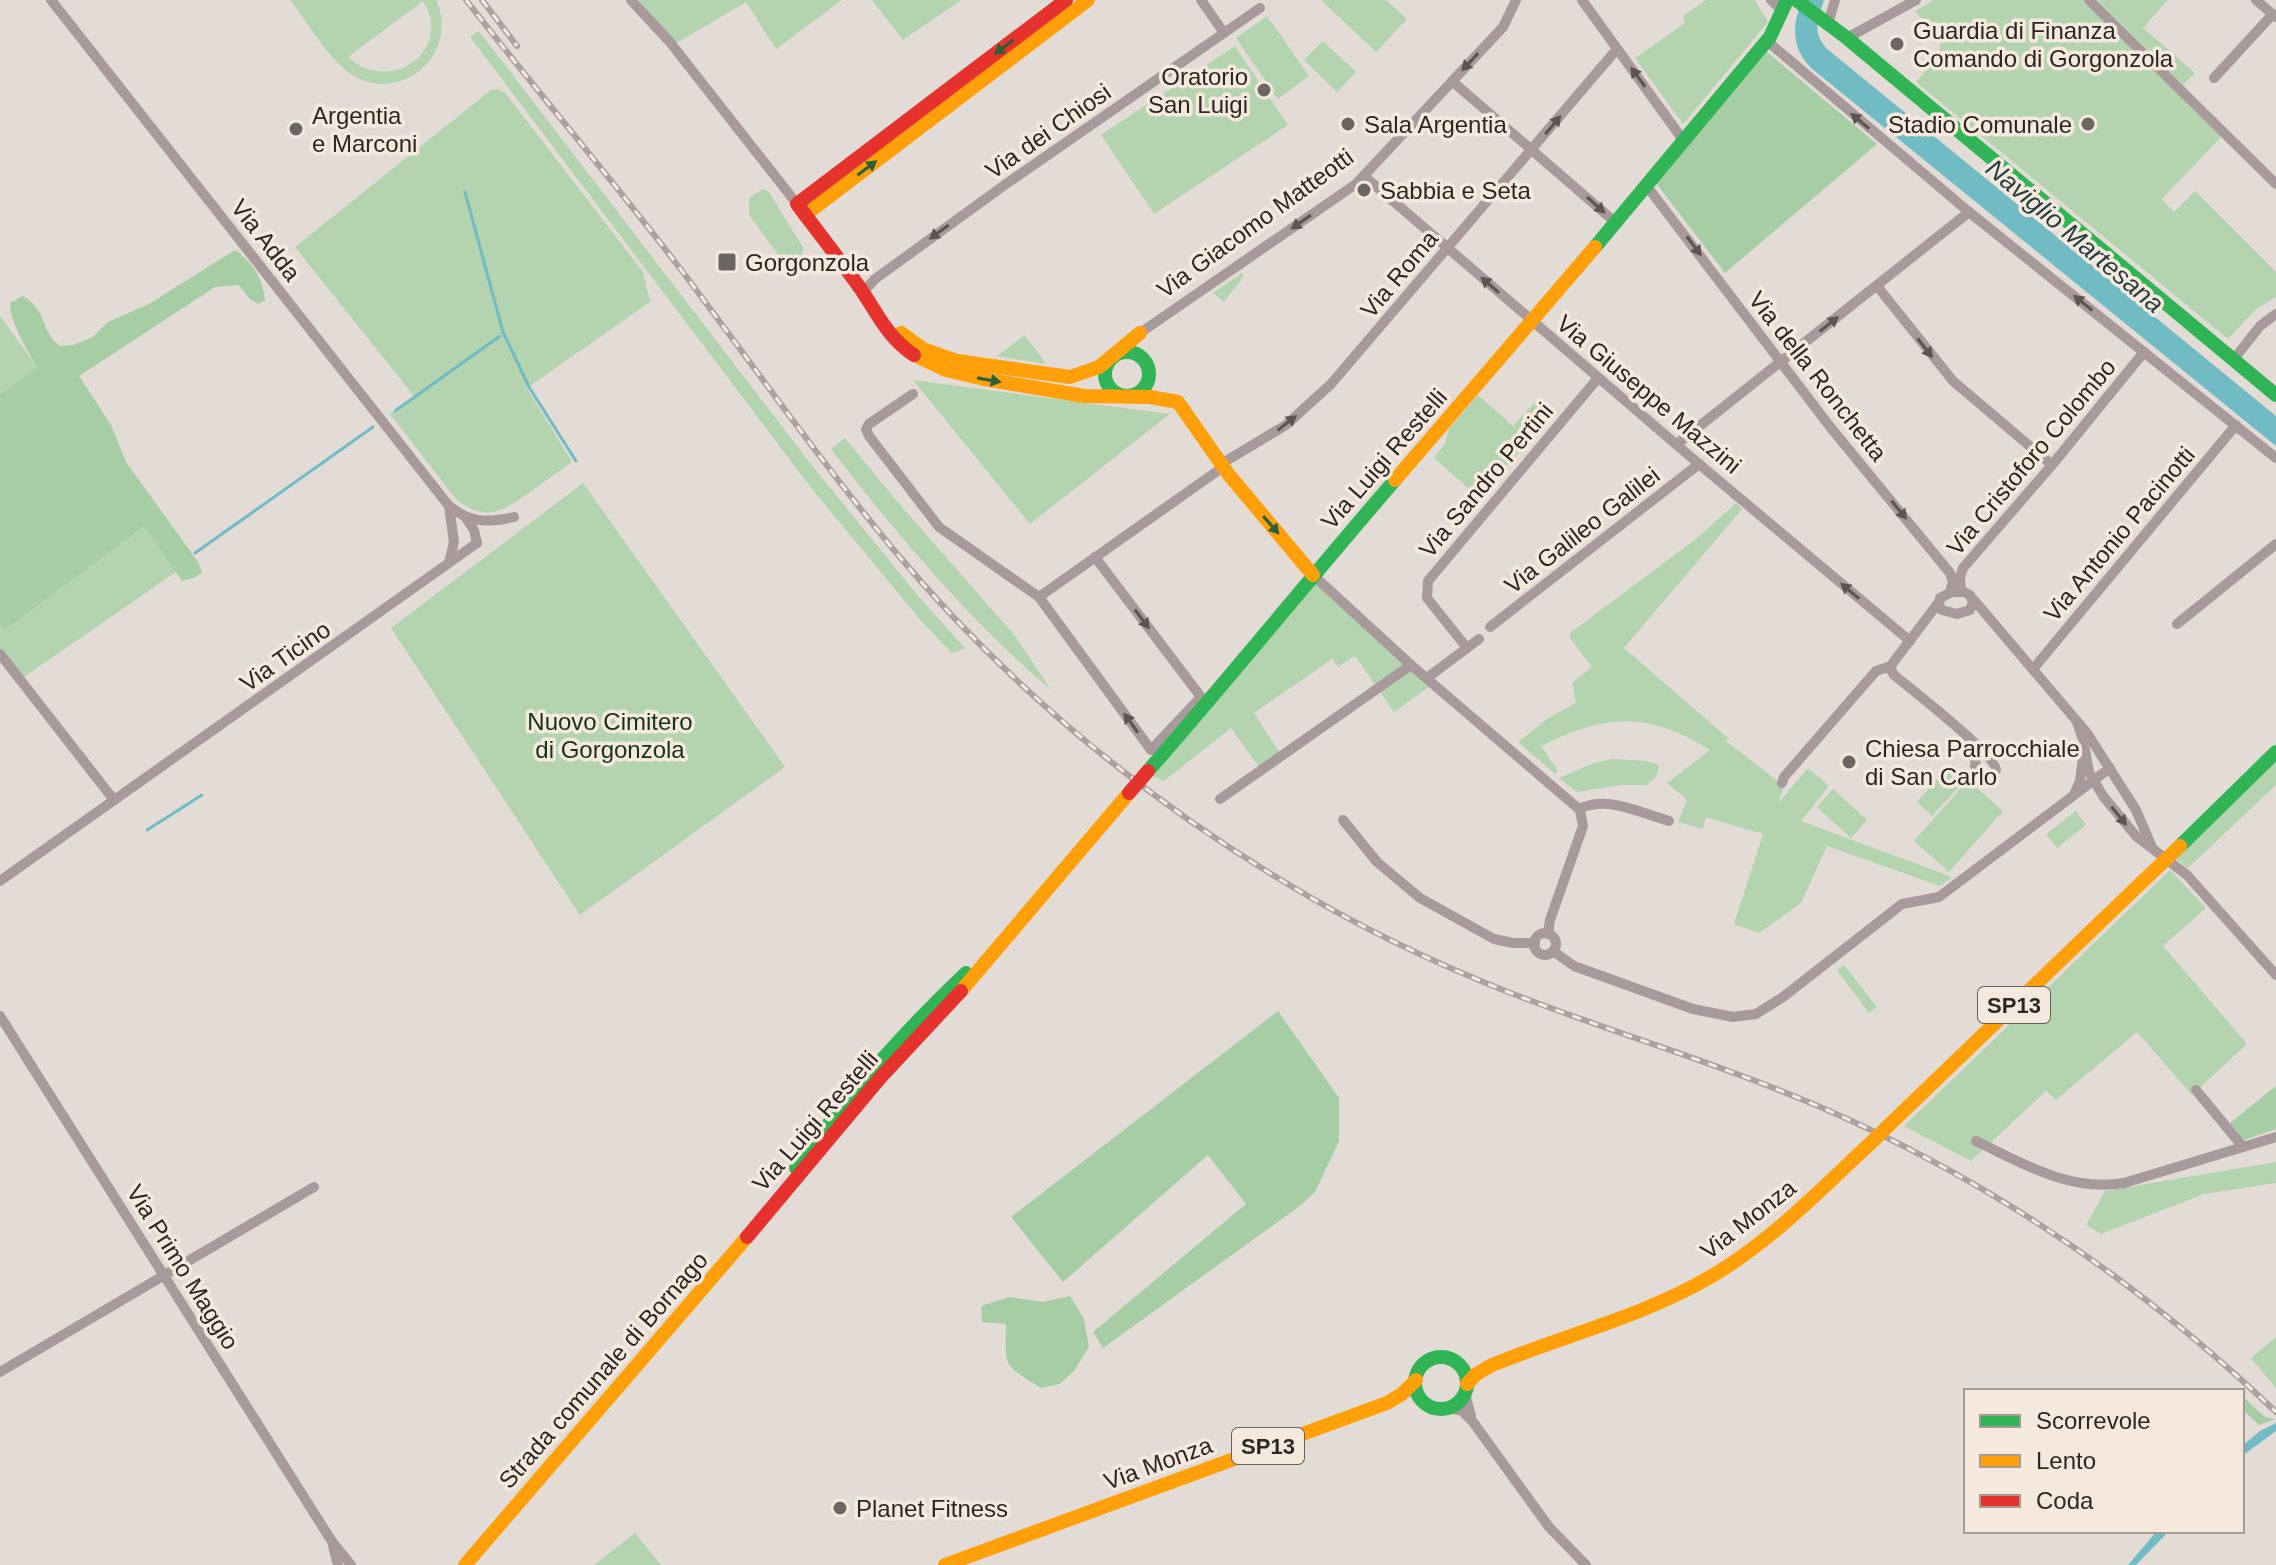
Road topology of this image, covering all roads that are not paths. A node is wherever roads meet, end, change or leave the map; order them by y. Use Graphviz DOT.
graph roads {
  1 [pos="51,0"];
  2 [pos="631,0"];
  3 [pos="1066,0"];
  4 [pos="1088,0"];
  5 [pos="1201,0"];
  6 [pos="1516,0"];
  7 [pos="1582,0"];
  8 [pos="1771,0"];
  9 [pos="1835,0"];
  10 [pos="1916,0"];
  11 [pos="2089,0"];
  12 [pos="2256,0"];
  13 [pos="2276,0"];
  14 [pos="1791,3"];
  15 [pos="1260,8"];
  16 [pos="2272,13"];
  17 [pos="1823,20"];
  18 [pos="1224,33"];
  19 [pos="1847,38"];
  20 [pos="1767,41"];
  21 [pos="1617,49"];
  22 [pos="2214,78"];
  23 [pos="1452,81"];
  24 [pos="1683,140"];
  25 [pos="1532,149"];
  26 [pos="1364,176"];
  27 [pos="2276,184"];
  28 [pos="1646,185"];
  29 [pos="801,210"];
  30 [pos="1969,212"];
  31 [pos="1615,222"];
  32 [pos="1448,248"];
  33 [pos="1877,286"];
  34 [pos="863,292"];
  35 [pos="2276,314"];
  36 [pos="1533,321"];
  37 [pos="1140,333"];
  38 [pos="2144,352"];
  39 [pos="1116,356"];
  40 [pos="2234,359"];
  41 [pos="1780,362"];
  42 [pos="1598,378"];
  43 [pos="913,394"];
  44 [pos="2276,395"];
  45 [pos="1128,396"];
  46 [pos="2236,425"];
  47 [pos="1677,444"];
  48 [pos="2276,458"];
  49 [pos="1699,464"];
  50 [pos="2052,465"];
  51 [pos="1222,466"];
  52 [pos="449,506"];
  53 [pos="514,517"];
  54 [pos="466,518"];
  55 [pos="453,531"];
  56 [pos="477,543"];
  57 [pos="2276,544"];
  58 [pos="1095,557"];
  59 [pos="449,563"];
  60 [pos="1313,575"];
  61 [pos="1955,592"];
  62 [pos="1039,597"];
  63 [pos="1973,599"];
  64 [pos="1939,602"];
  65 [pos="1965,612"];
  66 [pos="1952,613"];
  67 [pos="1989,621"];
  68 [pos="2177,624"];
  69 [pos="1923,626"];
  70 [pos="1490,627"];
  71 [pos="1479,639"];
  72 [pos="1910,641"];
  73 [pos="1467,648"];
  74 [pos="0,654"];
  75 [pos="1411,665"];
  76 [pos="1891,666"];
  77 [pos="2033,669"];
  78 [pos="1427,678"];
  79 [pos="2077,722"];
  80 [pos="1977,745"];
  81 [pos="2085,747"];
  82 [pos="2276,752"];
  83 [pos="2110,768"];
  84 [pos="2093,780"];
  85 [pos="1782,783"];
  86 [pos="2074,794"];
  87 [pos="1220,799"];
  88 [pos="114,800"];
  89 [pos="1579,809"];
  90 [pos="1343,820"];
  91 [pos="1669,821"];
  92 [pos="2154,851"];
  93 [pos="0,881"];
  94 [pos="1548,934"];
  95 [pos="1535,943"];
  96 [pos="1553,951"];
  97 [pos="2276,975"];
  98 [pos="0,1016"];
  99 [pos="2196,1090"];
  100 [pos="2276,1137"];
  101 [pos="1976,1141"];
  102 [pos="2243,1147"];
  103 [pos="314,1187"];
  104 [pos="767,1212"];
  105 [pos="165,1276"];
  106 [pos="1498,1362"];
  107 [pos="1458,1364"];
  108 [pos="0,1372"];
  109 [pos="1416,1380"];
  110 [pos="1466,1389"];
  111 [pos="1423,1402"];
  112 [pos="1387,1403"];
  113 [pos="1449,1408"];
  114 [pos="1473,1422"];
  115 [pos="331,1540"];
  116 [pos="469,1561"];
  117 [pos="338,1565"];
  118 [pos="351,1565"];
  119 [pos="945,1565"];
  120 [pos="1586,1565"];
  1 -- 52 [label="street, Via Adda"];
  2 -- 29 [label="street"];
  3 -- 29 [label="street, one-way"];
  29 -- 4 [label="street, one-way"];
  5 -- 18 [label="street"];
  6 -- 23 [label="street, Via Giacomo Matteotti, one-way"];
  7 -- 21 [label="street"];
  8 -- 14 [label="street"];
  9 -- 17 [label="street"];
  10 -- 19 [label="street"];
  11 -- 27 [label="street"];
  12 -- 16 [label="street"];
  13 -- 16 [label="street"];
  14 -- 17 [label="street"];
  14 -- 20 [label="street, Via Luigi Restelli"];
  15 -- 18 [label="street, Via dei Chiosi"];
  16 -- 22 [label="street"];
  17 -- 19 [label="street"];
  18 -- 34 [label="street, Via dei Chiosi, one-way"];
  19 -- 40 [label="street"];
  20 -- 24 [label="street, Via Luigi Restelli"];
  30 -- 20 [label="street, one-way"];
  24 -- 21 [label="street, one-way"];
  25 -- 21 [label="street, Via Roma, one-way"];
  23 -- 25 [label="street"];
  23 -- 26 [label="street, Via Giacomo Matteotti"];
  24 -- 28 [label="street, Via Luigi Restelli"];
  25 -- 31 [label="street, one-way"];
  25 -- 32 [label="street, Via Roma"];
  26 -- 32 [label="street, Via Giuseppe Mazzini"];
  26 -- 37 [label="street, Via Giacomo Matteotti, one-way"];
  28 -- 31 [label="street, Via Luigi Restelli"];
  28 -- 41 [label="street, Via della Ronchetta, one-way"];
  29 -- 34 [label="street"];
  30 -- 33 [label="street"];
  38 -- 30 [label="street, one-way"];
  31 -- 36 [label="street, Via Luigi Restelli"];
  36 -- 32 [label="street, Via Giuseppe Mazzini, one-way"];
  51 -- 32 [label="street, Via Roma, one-way"];
  41 -- 33 [label="street, one-way"];
  33 -- 50 [label="street, one-way"];
  34 -- 39 [label="street"];
  34 -- 45 [label="street, one-way"];
  35 -- 40 [label="street"];
  36 -- 42 [label="street, Via Giuseppe Mazzini"];
  36 -- 60 [label="street, Via Luigi Restelli"];
  37 -- 39 [label="street"];
  38 -- 46 [label="street"];
  38 -- 50 [label="street, Via Cristoforo Colombo"];
  39 -- 45 [label="street"];
  39 -- 45 [label="street"];
  40 -- 44 [label="street"];
  41 -- 47 [label="street"];
  41 -- 61 [label="street, Via della Ronchetta, one-way"];
  42 -- 47 [label="street, Via Giuseppe Mazzini"];
  42 -- 73 [label="street, Via Sandro Pertini"];
  43 -- 62 [label="street"];
  45 -- 51 [label="street"];
  46 -- 48 [label="street"];
  46 -- 77 [label="street, Via Antonio Pacinotti"];
  47 -- 49 [label="street, Via Giuseppe Mazzini"];
  49 -- 70 [label="street, Via Galileo Galilei"];
  72 -- 49 [label="street, Via Giuseppe Mazzini, one-way"];
  50 -- 61 [label="street, Via Cristoforo Colombo"];
  51 -- 58 [label="street, Via Roma"];
  51 -- 60 [label="street, one-way"];
  52 -- 54 [label="street, Via Adda"];
  52 -- 55 [label="street, Via Adda"];
  53 -- 54 [label="street"];
  54 -- 56 [label="street"];
  55 -- 56 [label="street"];
  55 -- 59 [label="street, Via Adda"];
  56 -- 59 [label="street, Via Ticino"];
  57 -- 68 [label="street"];
  58 -- 62 [label="street, Via Roma"];
  58 -- 62 [label="street, one-way"];
  59 -- 88 [label="street, Via Ticino"];
  60 -- 75 [label="street"];
  60 -- 104 [label="street, Via Luigi Restelli, bridge"];
  61 -- 63 [label="street"];
  61 -- 64 [label="street"];
  63 -- 65 [label="street"];
  63 -- 67 [label="street"];
  64 -- 66 [label="street"];
  64 -- 69 [label="street"];
  65 -- 66 [label="street"];
  65 -- 67 [label="street"];
  66 -- 69 [label="street"];
  67 -- 77 [label="street"];
  69 -- 72 [label="street"];
  71 -- 73 [label="street"];
  72 -- 76 [label="street"];
  73 -- 78 [label="street"];
  74 -- 88 [label="street"];
  75 -- 78 [label="street"];
  75 -- 87 [label="street"];
  76 -- 80 [label="street"];
  76 -- 85 [label="street"];
  77 -- 79 [label="street"];
  78 -- 89 [label="street"];
  79 -- 81 [label="street"];
  79 -- 83 [label="street"];
  81 -- 84 [label="street"];
  81 -- 86 [label="street"];
  82 -- 106 [label="street, Via Monza / SP13, bridge"];
  83 -- 84 [label="street"];
  83 -- 92 [label="street"];
  84 -- 86 [label="street"];
  84 -- 92 [label="street, one-way"];
  86 -- 96 [label="street"];
  88 -- 93 [label="street, Via Ticino"];
  89 -- 91 [label="street"];
  89 -- 94 [label="street"];
  90 -- 95 [label="street"];
  92 -- 97 [label="street"];
  94 -- 95 [label="street"];
  94 -- 96 [label="street"];
  95 -- 96 [label="street"];
  98 -- 105 [label="street, Via Primo Maggio"];
  99 -- 102 [label="street"];
  100 -- 102 [label="street"];
  101 -- 102 [label="street"];
  103 -- 105 [label="street"];
  104 -- 116 [label="street, Strada comunale di Bornago"];
  105 -- 108 [label="street"];
  105 -- 115 [label="street, Via Primo Maggio"];
  106 -- 107 [label="street, Via Monza / SP13"];
  106 -- 110 [label="street, Via Monza / SP13"];
  107 -- 109 [label="street, Via Monza / SP13"];
  107 -- 110 [label="street"];
  109 -- 111 [label="street"];
  109 -- 112 [label="street, Via Monza / SP13"];
  110 -- 113 [label="street, Via Monza / SP13"];
  110 -- 114 [label="street"];
  111 -- 112 [label="street, Via Monza / SP13"];
  111 -- 113 [label="street, Via Monza / SP13"];
  112 -- 119 [label="street, Via Monza / SP13"];
  113 -- 114 [label="street"];
  114 -- 120 [label="street"];
  115 -- 117 [label="street, Via Primo Maggio"];
  115 -- 118 [label="street, Via Primo Maggio"];
}
